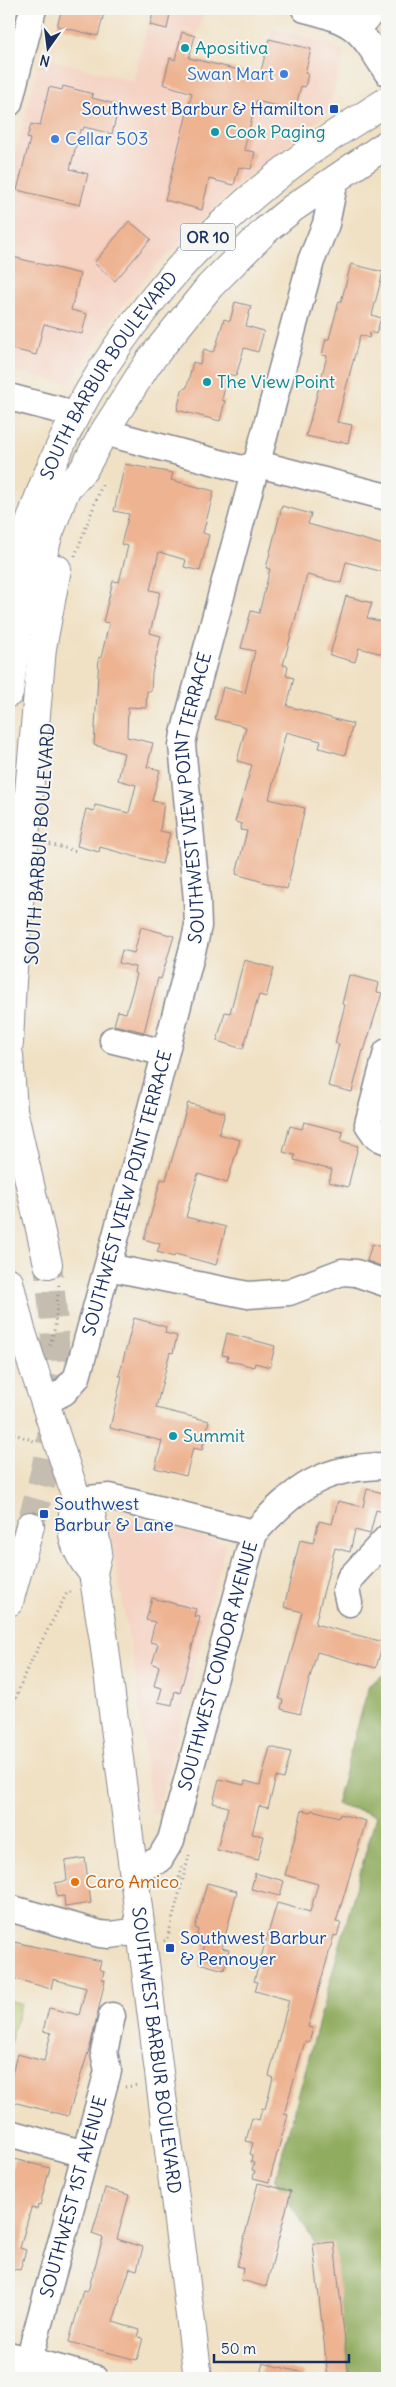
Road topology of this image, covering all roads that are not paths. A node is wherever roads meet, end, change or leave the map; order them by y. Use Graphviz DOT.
graph roads {
  1 [pos="33,9"];
  2 [pos="305,9"];
  3 [pos="374,9"];
  4 [pos="358,30"];
  5 [pos="387,72"];
  6 [pos="387,101"];
  7 [pos="9,103"];
  8 [pos="387,144"];
  9 [pos="335,180"];
  10 [pos="9,397"];
  11 [pos="74,418"];
  12 [pos="104,432"];
  13 [pos="258,464"];
  14 [pos="94,474"];
  15 [pos="387,497"];
  16 [pos="17,630"];
  17 [pos="9,693"];
  18 [pos="113,1040"];
  19 [pos="9,1042"];
  20 [pos="387,1052"];
  21 [pos="165,1053"];
  22 [pos="9,1056"];
  23 [pos="387,1140"];
  24 [pos="108,1267"];
  25 [pos="54,1272"];
  26 [pos="9,1282"];
  27 [pos="385,1283"];
  28 [pos="21,1330"];
  29 [pos="9,1357"];
  30 [pos="45,1402"];
  31 [pos="387,1466"];
  32 [pos="77,1500"];
  33 [pos="30,1526"];
  34 [pos="254,1533"];
  35 [pos="387,1538"];
  36 [pos="9,1602"];
  37 [pos="349,1603"];
  38 [pos="133,1871"];
  39 [pos="9,1908"];
  40 [pos="140,1932"];
  41 [pos="112,2016"];
  42 [pos="9,2133"];
  43 [pos="85,2154"];
  44 [pos="20,2365"];
  45 [pos="94,2378"];
  46 [pos="198,2378"];
  1 -- 7 [label="street"];
  2 -- 4 [label="street"];
  3 -- 4 [label="street"];
  4 -- 5 [label="street"];
  6 -- 11 [label="main road, SOUTH BARBUR BOULEVARD / OR 10"];
  8 -- 9 [label="main road, SOUTH BARBUR BOULEVARD / OR 10"];
  9 -- 12 [label="main road, SOUTH BARBUR BOULEVARD / OR 10"];
  9 -- 13 [label="street, SOUTHWEST VIEW POINT TERRACE"];
  10 -- 11 [label="street"];
  11 -- 16 [label="main road, SOUTH BARBUR BOULEVARD / OR 10"];
  12 -- 13 [label="street"];
  12 -- 14 [label="main road, SOUTH BARBUR BOULEVARD / OR 10"];
  13 -- 15 [label="street"];
  13 -- 21 [label="street, SOUTHWEST VIEW POINT TERRACE"];
  14 -- 16 [label="main road, SOUTH BARBUR BOULEVARD"];
  14 -- 19 [label="main road, OR 10"];
  16 -- 17 [label="main road, SOUTH BARBUR BOULEVARD / OR 10"];
  18 -- 21 [label="street"];
  20 -- 23 [label="street"];
  21 -- 24 [label="street, SOUTHWEST VIEW POINT TERRACE"];
  22 -- 25 [label="main road"];
  24 -- 27 [label="street"];
  24 -- 30 [label="street, SOUTHWEST VIEW POINT TERRACE"];
  26 -- 28 [label="main road"];
  28 -- 29 [label="main road"];
  28 -- 30 [label="main road"];
  30 -- 32 [label="main road"];
  31 -- 34 [label="street, SOUTHWEST CONDOR AVENUE"];
  32 -- 34 [label="street"];
  32 -- 38 [label="main road, SOUTHWEST BARBUR BOULEVARD"];
  33 -- 36 [label="main road"];
  34 -- 38 [label="street, SOUTHWEST CONDOR AVENUE"];
  35 -- 37 [label="street"];
  38 -- 40 [label="main road, SOUTHWEST BARBUR BOULEVARD"];
  39 -- 40 [label="street"];
  40 -- 46 [label="main road, SOUTHWEST BARBUR BOULEVARD"];
  41 -- 43 [label="street, SOUTHWEST 1ST AVENUE"];
  42 -- 43 [label="street"];
  43 -- 44 [label="street, SOUTHWEST 1ST AVENUE"];
  44 -- 45 [label="street"];
}
